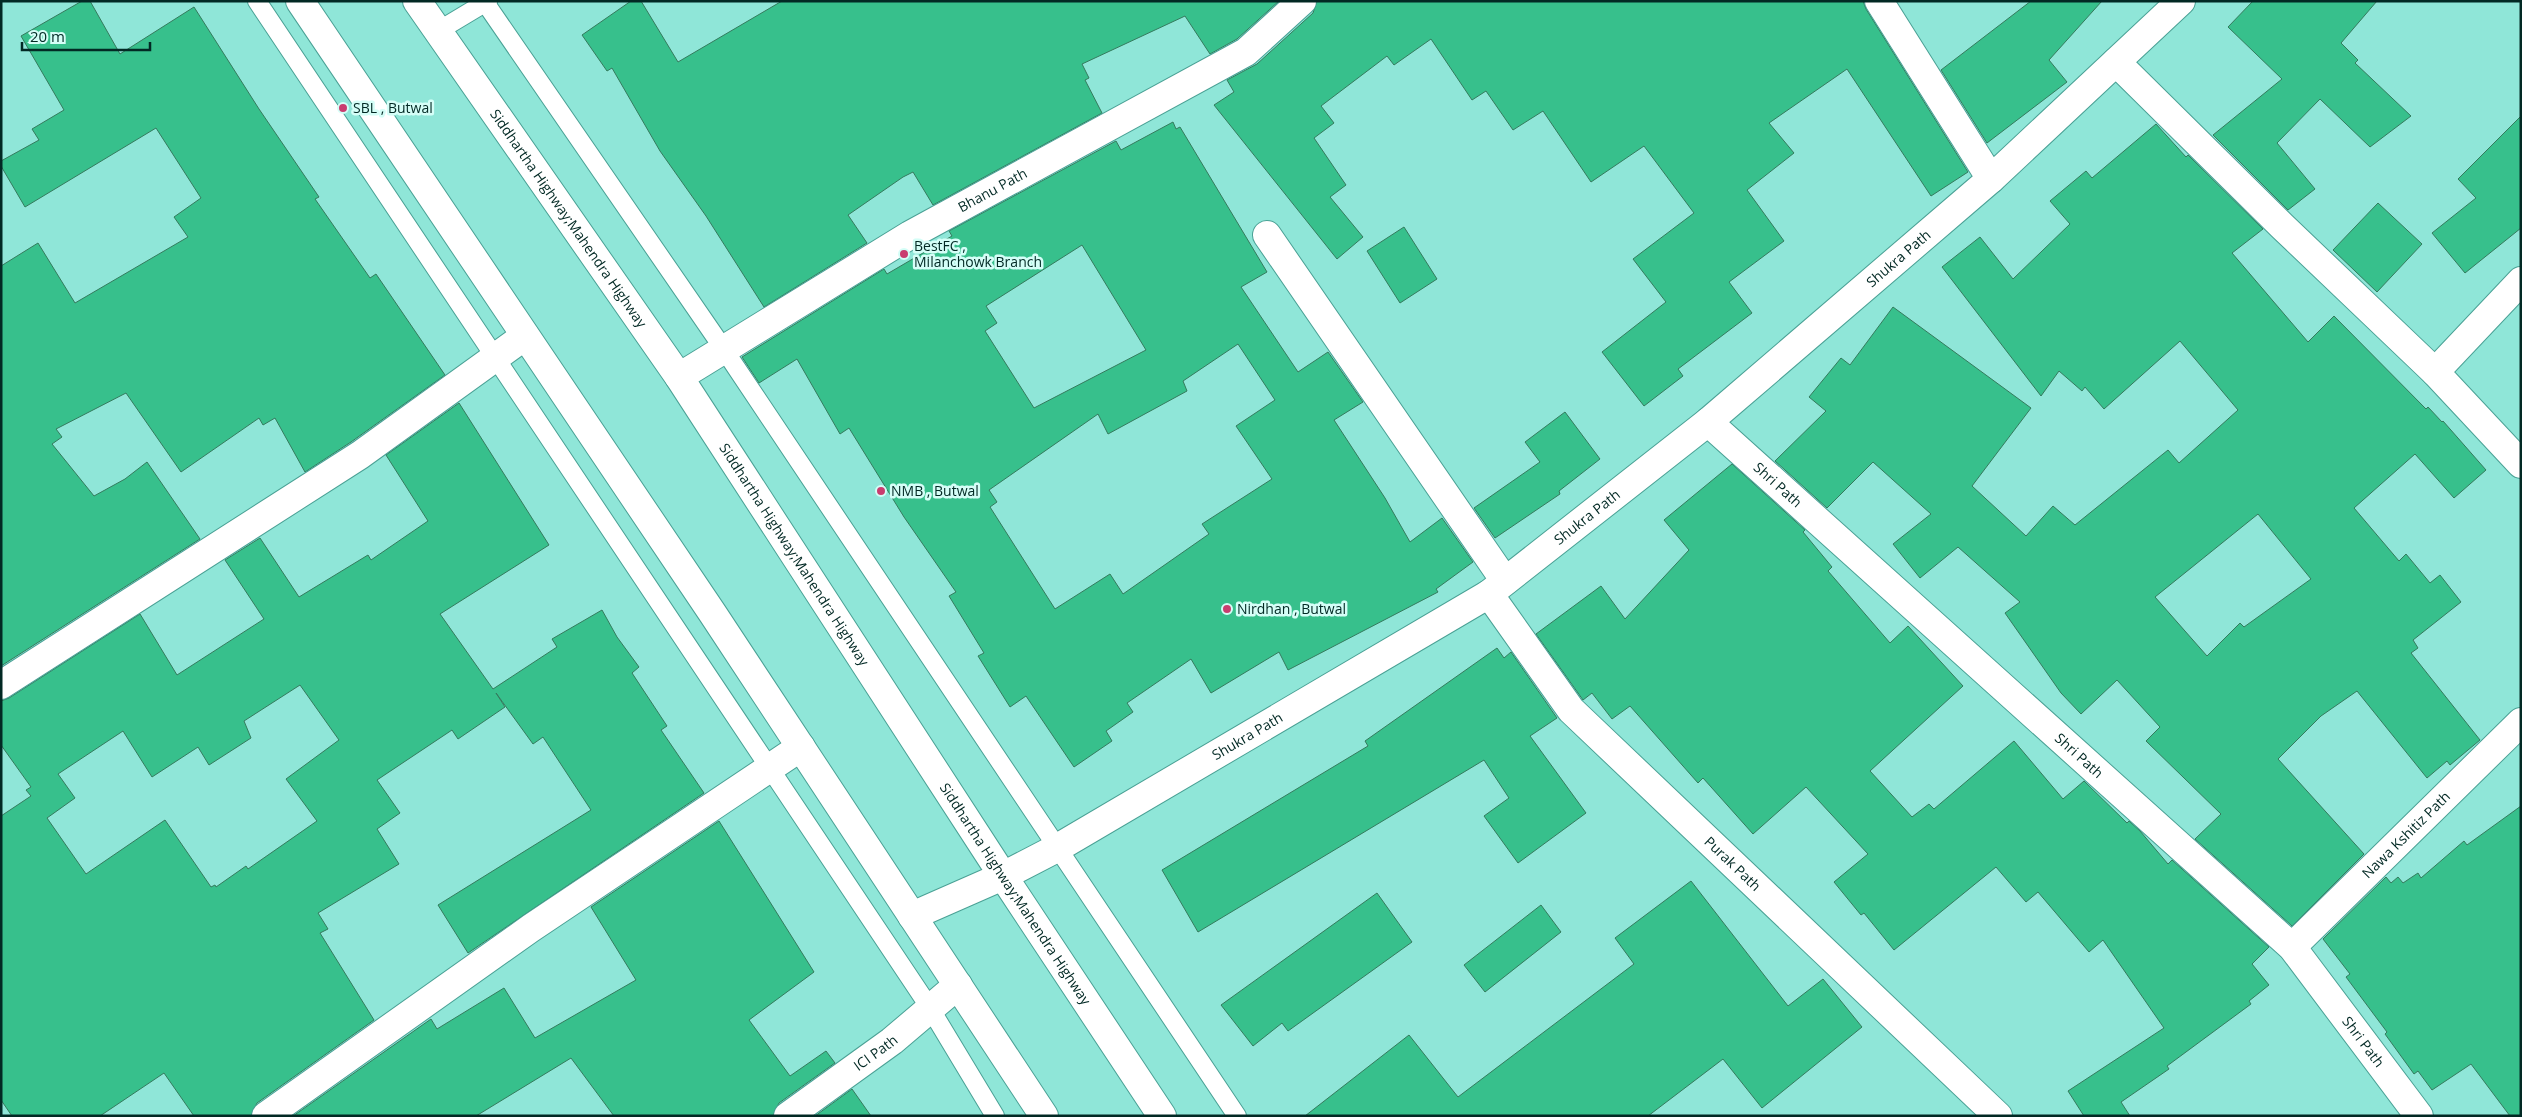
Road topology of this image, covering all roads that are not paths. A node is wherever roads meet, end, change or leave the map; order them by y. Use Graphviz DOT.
graph roads {
  1 [pos="257,1"];
  2 [pos="300,1"];
  3 [pos="417,1"];
  4 [pos="1302,1"];
  5 [pos="1880,1"];
  6 [pos="2181,1"];
  7 [pos="486,2"];
  8 [pos="438,31"];
  9 [pos="2116,62"];
  10 [pos="1991,179"];
  11 [pos="1268,235"];
  12 [pos="2521,281"];
  13 [pos="524,336"];
  14 [pos="723,348"];
  15 [pos="495,358"];
  16 [pos="2435,372"];
  17 [pos="679,377"];
  18 [pos="1708,422"];
  19 [pos="2521,464"];
  20 [pos="1497,588"];
  21 [pos="1,685"];
  22 [pos="2521,722"];
  23 [pos="801,747"];
  24 [pos="770,768"];
  25 [pos="1059,847"];
  26 [pos="1003,876"];
  27 [pos="912,916"];
  28 [pos="2292,947"];
  29 [pos="958,985"];
  30 [pos="930,1008"];
  31 [pos="266,1116"];
  32 [pos="788,1116"];
  33 [pos="995,1116"];
  34 [pos="1044,1116"];
  35 [pos="1162,1116"];
  36 [pos="1237,1116"];
  37 [pos="1998,1116"];
  38 [pos="2419,1116"];
  1 -- 15 [label="lane"];
  2 -- 13 [label="main road"];
  3 -- 8 [label="main road, Siddhartha Highway;Mahendra Highway"];
  4 -- 14 [label="main road, Bhanu Path"];
  5 -- 10 [label="main road"];
  6 -- 9 [label="main road, Shukra Path"];
  7 -- 8 [label="lane"];
  7 -- 14 [label="lane"];
  8 -- 17 [label="main road, Siddhartha Highway;Mahendra Highway"];
  9 -- 10 [label="main road, Shukra Path"];
  9 -- 16 [label="main road"];
  10 -- 18 [label="main road, Shukra Path"];
  11 -- 20 [label="main road, Purak Path"];
  12 -- 16 [label="main road"];
  13 -- 15 [label="main road"];
  13 -- 23 [label="main road"];
  14 -- 17 [label="main road, Bhanu Path"];
  14 -- 25 [label="lane"];
  15 -- 21 [label="main road"];
  15 -- 24 [label="lane"];
  16 -- 19 [label="main road"];
  17 -- 26 [label="main road, Siddhartha Highway;Mahendra Highway"];
  18 -- 20 [label="main road, Shukra Path"];
  18 -- 28 [label="main road, Shri Path"];
  20 -- 25 [label="main road, Shukra Path"];
  20 -- 37 [label="main road, Purak Path"];
  22 -- 28 [label="main road, Nawa Kshitiz Path"];
  23 -- 24 [label="main road"];
  23 -- 27 [label="main road"];
  24 -- 30 [label="lane"];
  24 -- 31 [label="main road"];
  25 -- 26 [label="main road, Shukra Path"];
  25 -- 36 [label="lane"];
  26 -- 27 [label="main road, Shukra Path"];
  26 -- 35 [label="main road, Siddhartha Highway;Mahendra Highway"];
  27 -- 29 [label="main road"];
  28 -- 38 [label="main road, Shri Path"];
  29 -- 30 [label="main road, ICI Path"];
  29 -- 34 [label="main road"];
  30 -- 32 [label="main road, ICI Path"];
  30 -- 33 [label="lane"];
}
